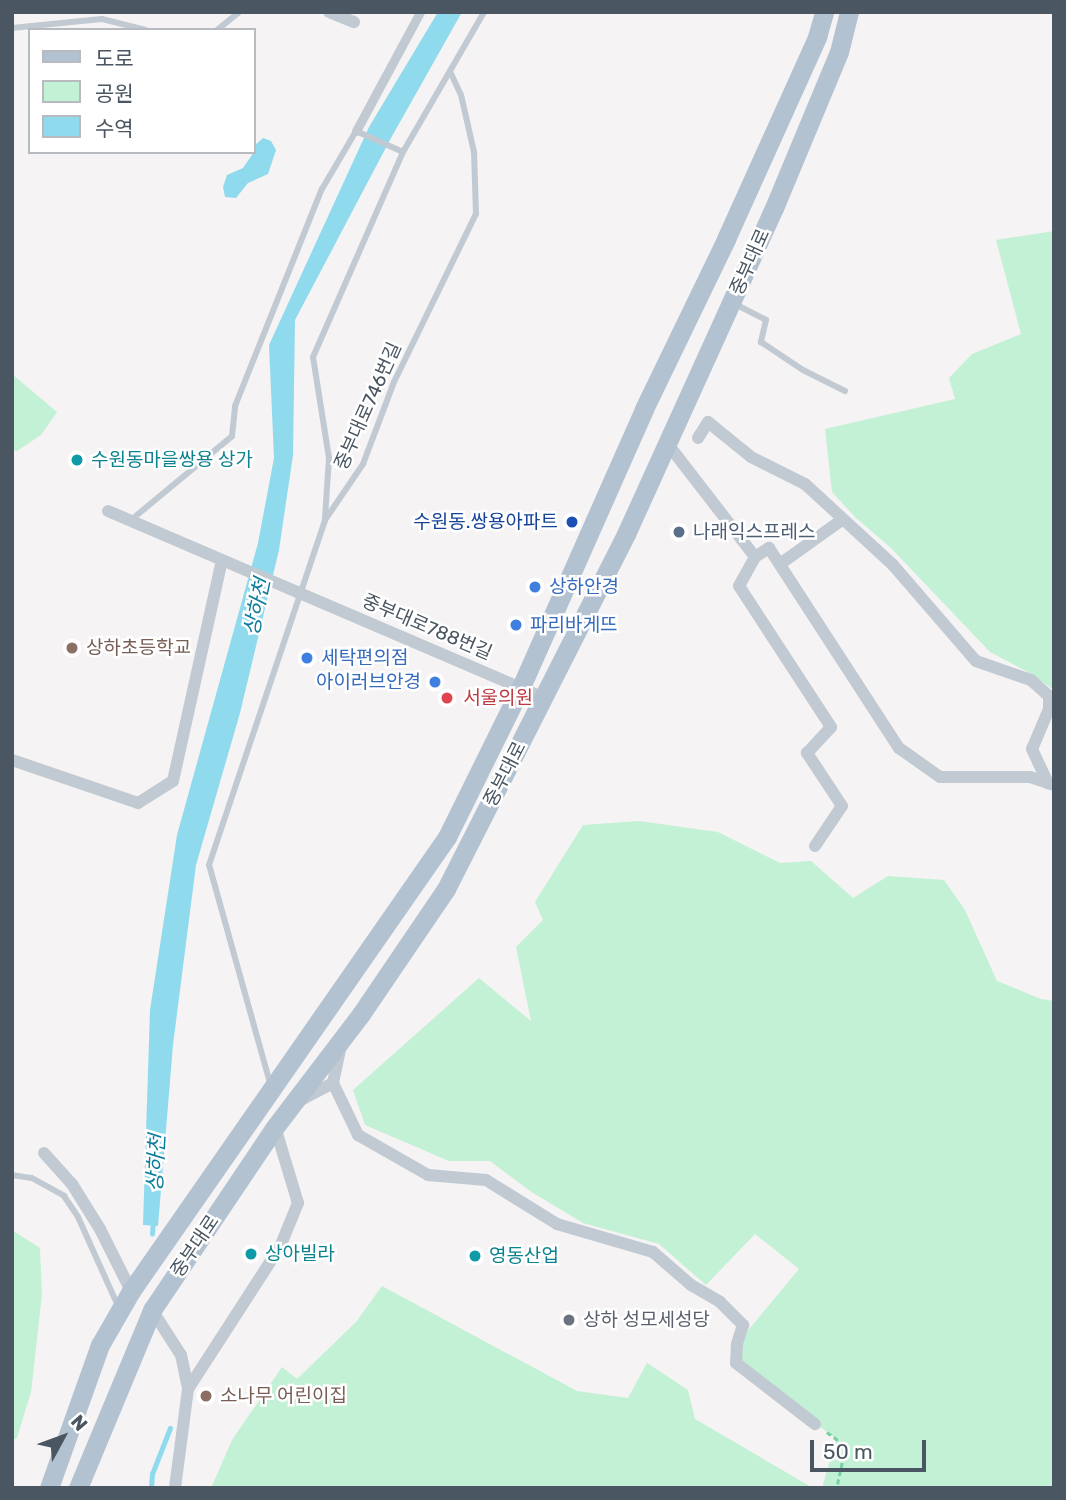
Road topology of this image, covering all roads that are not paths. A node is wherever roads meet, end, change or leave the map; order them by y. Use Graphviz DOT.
graph roads {
  1 [pos="239,12"];
  2 [pos="329,12"];
  3 [pos="419,12"];
  4 [pos="484,12"];
  5 [pos="824,12"];
  6 [pos="849,12"];
  7 [pos="354,22"];
  8 [pos="12,28"];
  9 [pos="138,28"];
  10 [pos="219,28"];
  11 [pos="450,71"];
  12 [pos="356,131"];
  13 [pos="403,152"];
  14 [pos="731,302"];
  15 [pos="845,391"];
  16 [pos="698,438"];
  17 [pos="667,443"];
  18 [pos="108,511"];
  19 [pos="844,519"];
  20 [pos="131,520"];
  21 [pos="325,520"];
  22 [pos="755,557"];
  23 [pos="222,560"];
  24 [pos="780,564"];
  25 [pos="297,593"];
  26 [pos="522,687"];
  27 [pos="544,698"];
  28 [pos="12,760"];
  29 [pos="1051,784"];
  30 [pos="815,846"];
  31 [pos="343,1037"];
  32 [pos="333,1083"];
  33 [pos="272,1089"];
  34 [pos="292,1104"];
  35 [pos="275,1127"];
  36 [pos="44,1153"];
  37 [pos="12,1175"];
  38 [pos="131,1291"];
  39 [pos="152,1310"];
  40 [pos="119,1312"];
  41 [pos="188,1389"];
  42 [pos="816,1424"];
  43 [pos="49,1488"];
  44 [pos="78,1488"];
  45 [pos="175,1488"];
  1 -- 10 [label="lane"];
  2 -- 7 [label="street"];
  3 -- 12 [label="street"];
  4 -- 11 [label="lane"];
  5 -- 26 [label="main road, 중부대로"];
  6 -- 14 [label="main road, 중부대로"];
  8 -- 9 [label="lane"];
  11 -- 13 [label="lane"];
  11 -- 21 [label="lane, 중부대로746번길"];
  12 -- 13 [label="lane"];
  12 -- 20 [label="lane"];
  13 -- 21 [label="lane"];
  14 -- 15 [label="lane"];
  14 -- 17 [label="main road, 중부대로"];
  16 -- 19 [label="street"];
  17 -- 22 [label="street"];
  17 -- 27 [label="main road, 중부대로"];
  18 -- 20 [label="street"];
  19 -- 24 [label="street"];
  19 -- 29 [label="street"];
  20 -- 23 [label="street"];
  21 -- 25 [label="lane, 중부대로746번길"];
  22 -- 24 [label="street"];
  22 -- 30 [label="street"];
  23 -- 25 [label="street, 중부대로788번길"];
  23 -- 28 [label="street"];
  24 -- 29 [label="street"];
  25 -- 26 [label="street, 중부대로788번길"];
  25 -- 33 [label="lane"];
  26 -- 27 [label="street, 중부대로788번길"];
  26 -- 33 [label="main road, 중부대로"];
  27 -- 31 [label="main road, 중부대로"];
  31 -- 32 [label="street"];
  31 -- 34 [label="main road, 중부대로"];
  32 -- 34 [label="street"];
  32 -- 42 [label="street"];
  33 -- 38 [label="main road, 중부대로"];
  34 -- 35 [label="main road, 중부대로"];
  35 -- 39 [label="main road, 중부대로"];
  35 -- 41 [label="street"];
  36 -- 38 [label="street"];
  37 -- 40 [label="lane"];
  38 -- 40 [label="main road, 중부대로"];
  39 -- 41 [label="street"];
  39 -- 44 [label="main road, 중부대로"];
  40 -- 43 [label="main road, 중부대로"];
  41 -- 45 [label="street"];
}
